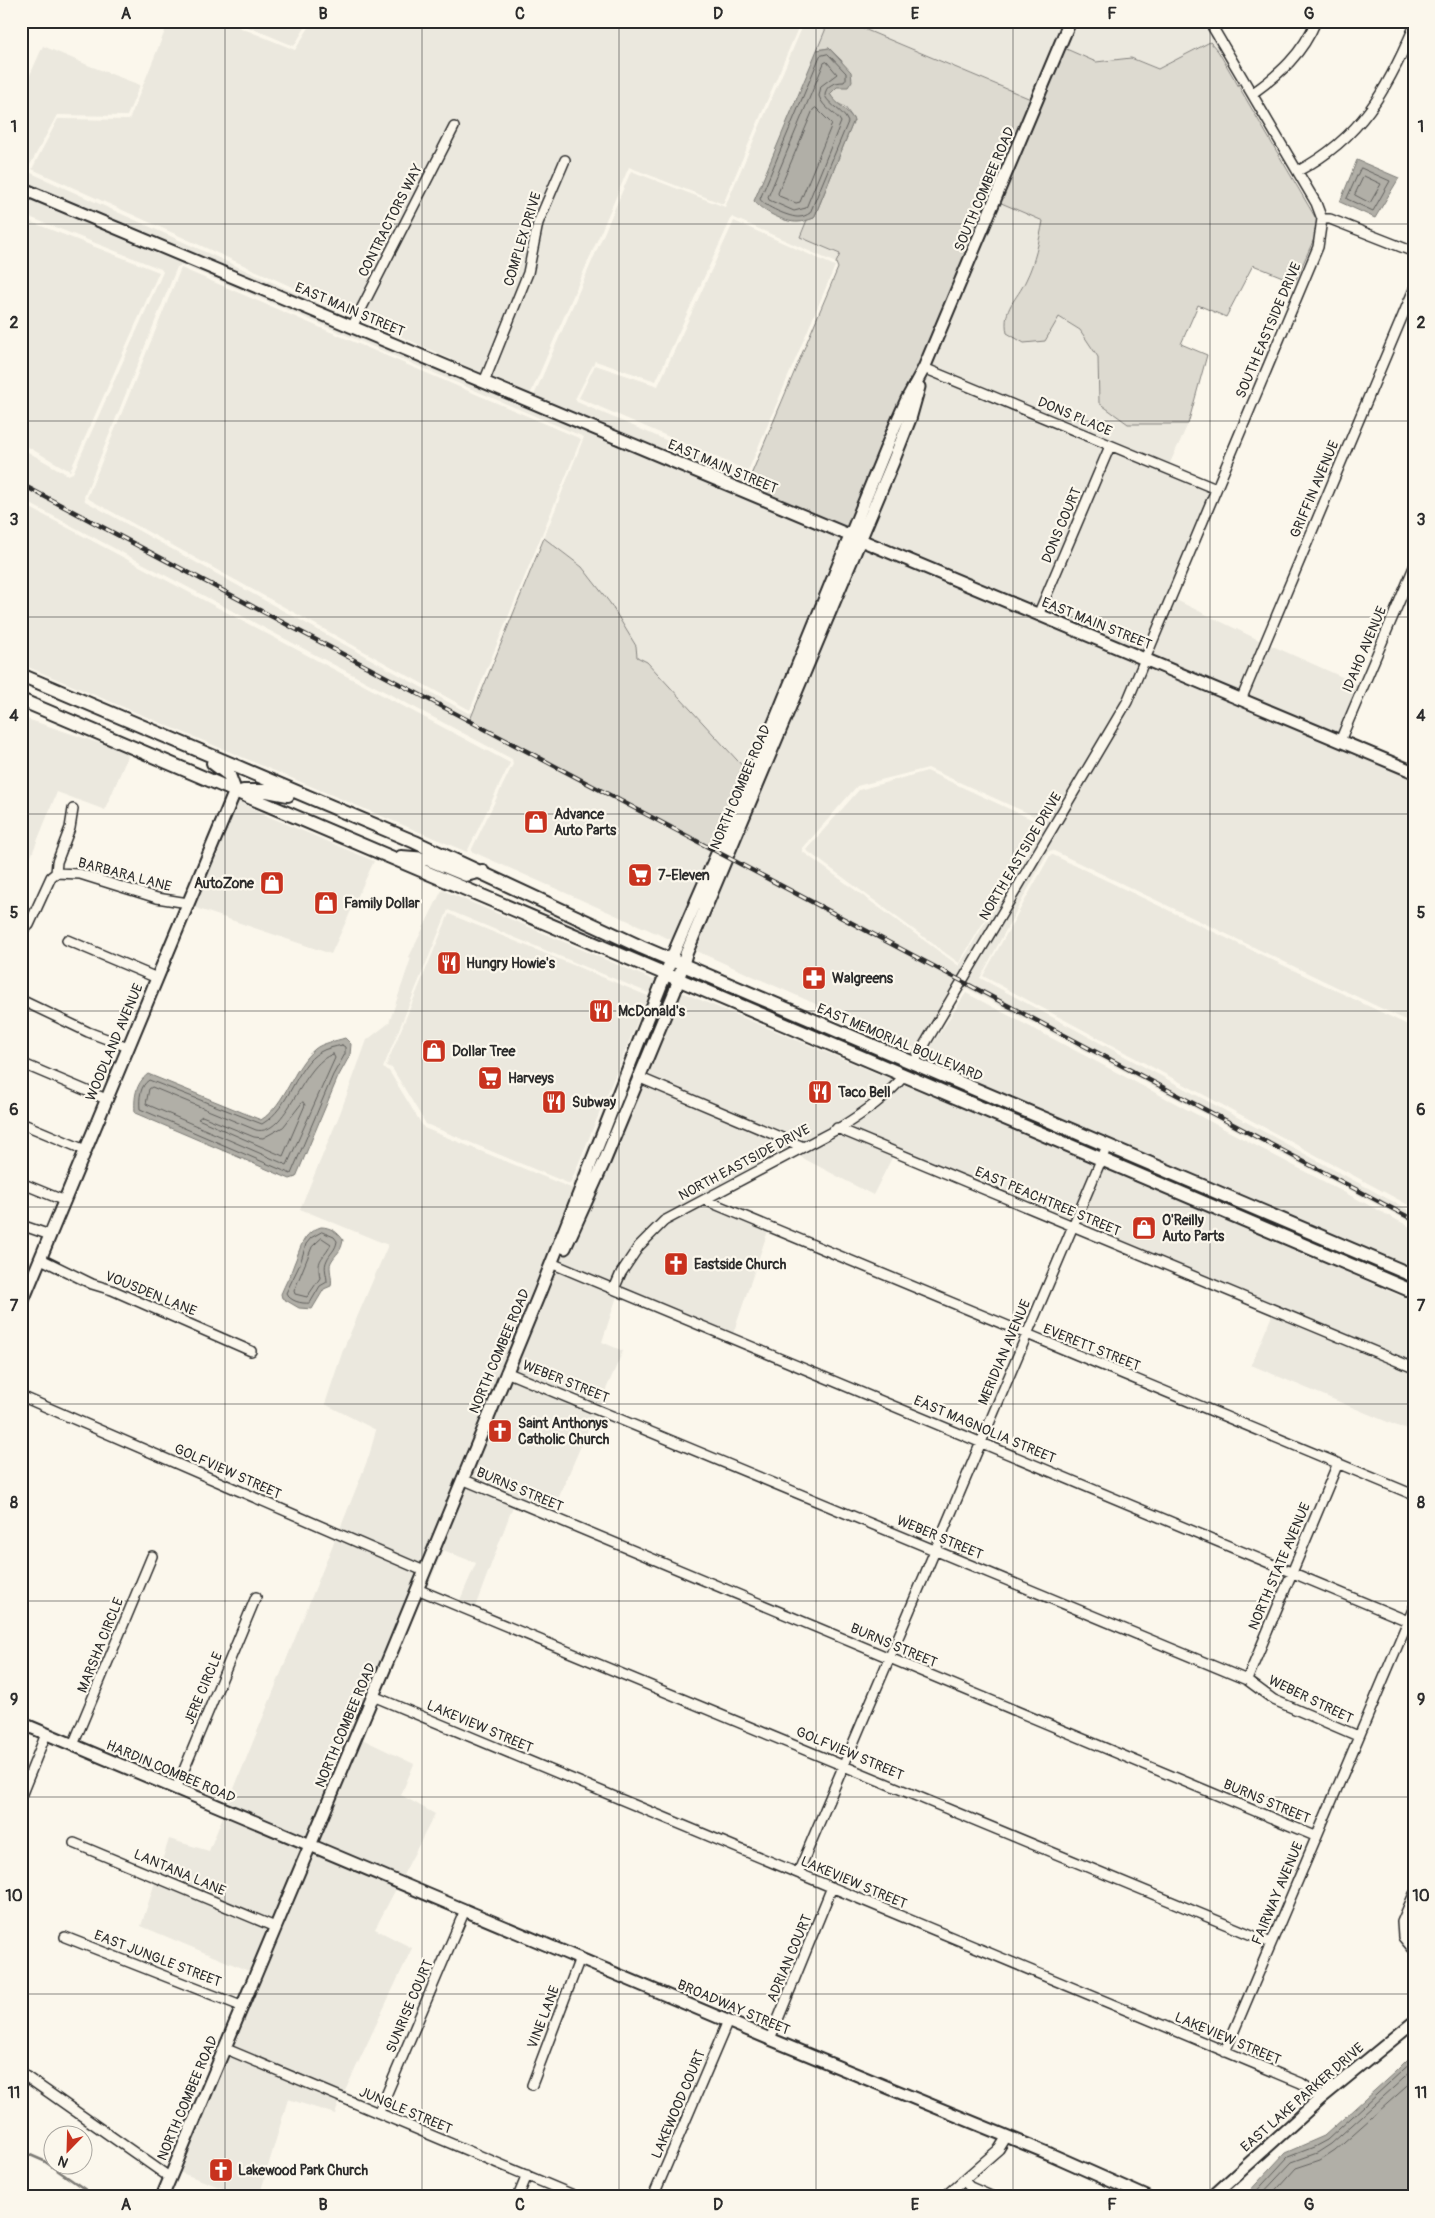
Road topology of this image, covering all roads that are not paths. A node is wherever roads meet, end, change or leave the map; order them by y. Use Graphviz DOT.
graph roads {
  1 [pos="1070,21"];
  2 [pos="1209,21"];
  3 [pos="1316,21"];
  4 [pos="1414,27"];
  5 [pos="1253,93"];
  6 [pos="454,127"];
  7 [pos="564,160"];
  8 [pos="1298,171"];
  9 [pos="21,188"];
  10 [pos="1322,219"];
  11 [pos="1414,252"];
  12 [pos="1414,289"];
  13 [pos="352,327"];
  14 [pos="924,368"];
  15 [pos="484,382"];
  16 [pos="1110,446"];
  17 [pos="1216,489"];
  18 [pos="854,538"];
  19 [pos="1414,567"];
  20 [pos="1038,615"];
  21 [pos="1146,659"];
  22 [pos="21,675"];
  23 [pos="21,700"];
  24 [pos="1241,700"];
  25 [pos="1340,741"];
  26 [pos="187,745"];
  27 [pos="1414,772"];
  28 [pos="235,791"];
  29 [pos="322,803"];
  30 [pos="73,809"];
  31 [pos="388,856"];
  32 [pos="482,871"];
  33 [pos="56,873"];
  34 [pos="188,903"];
  35 [pos="21,930"];
  36 [pos="67,940"];
  37 [pos="677,962"];
  38 [pos="665,975"];
  39 [pos="157,978"];
  40 [pos="678,980"];
  41 [pos="21,1000"];
  42 [pos="128,1047"];
  43 [pos="21,1063"];
  44 [pos="912,1064"];
  45 [pos="904,1076"];
  46 [pos="638,1077"];
  47 [pos="994,1098"];
  48 [pos="106,1099"];
  49 [pos="21,1123"];
  50 [pos="837,1128"];
  51 [pos="801,1146"];
  52 [pos="1107,1146"];
  53 [pos="85,1150"];
  54 [pos="1101,1160"];
  55 [pos="21,1183"];
  56 [pos="705,1200"];
  57 [pos="65,1201"];
  58 [pos="21,1225"];
  59 [pos="1072,1226"];
  60 [pos="50,1235"];
  61 [pos="1320,1236"];
  62 [pos="1314,1250"];
  63 [pos="41,1259"];
  64 [pos="551,1263"];
  65 [pos="1414,1276"];
  66 [pos="614,1289"];
  67 [pos="1414,1292"];
  68 [pos="21,1305"];
  69 [pos="1026,1335"];
  70 [pos="251,1351"];
  71 [pos="1414,1368"];
  72 [pos="506,1372"];
  73 [pos="21,1396"];
  74 [pos="980,1442"];
  75 [pos="1338,1463"];
  76 [pos="462,1479"];
  77 [pos="1414,1495"];
  78 [pos="935,1549"];
  79 [pos="152,1556"];
  80 [pos="424,1570"];
  81 [pos="1291,1571"];
  82 [pos="418,1589"];
  83 [pos="256,1597"];
  84 [pos="1414,1607"];
  85 [pos="1408,1621"];
  86 [pos="889,1658"];
  87 [pos="1247,1680"];
  88 [pos="373,1696"];
  89 [pos="21,1723"];
  90 [pos="46,1734"];
  91 [pos="1358,1736"];
  92 [pos="73,1745"];
  93 [pos="843,1765"];
  94 [pos="176,1789"];
  95 [pos="21,1796"];
  96 [pos="1315,1836"];
  97 [pos="74,1843"];
  98 [pos="310,1846"];
  99 [pos="798,1873"];
  100 [pos="832,1888"];
  101 [pos="1414,1894"];
  102 [pos="465,1910"];
  103 [pos="275,1927"];
  104 [pos="65,1937"];
  105 [pos="1271,1943"];
  106 [pos="1414,1950"];
  107 [pos="580,1958"];
  108 [pos="241,2006"];
  109 [pos="728,2021"];
  110 [pos="1414,2022"];
  111 [pos="770,2039"];
  112 [pos="224,2048"];
  113 [pos="1225,2052"];
  114 [pos="21,2074"];
  115 [pos="532,2085"];
  116 [pos="1320,2099"];
  117 [pos="379,2112"];
  118 [pos="1007,2136"];
  119 [pos="527,2175"];
  120 [pos="169,2177"];
  121 [pos="963,2180"];
  122 [pos="162,2197"];
  123 [pos="518,2197"];
  124 [pos="578,2197"];
  125 [pos="653,2197"];
  126 [pos="944,2197"];
  127 [pos="994,2197"];
  128 [pos="1147,2197"];
  129 [pos="1212,2197"];
  1 -- 14 [label="main road, SOUTH COMBEE ROAD"];
  2 -- 5 [label="street"];
  3 -- 5 [label="street"];
  4 -- 8 [label="street"];
  5 -- 8 [label="street"];
  6 -- 13 [label="street, CONTRACTORS WAY"];
  7 -- 15 [label="street, COMPLEX DRIVE"];
  8 -- 10 [label="street"];
  9 -- 13 [label="main road, EAST MAIN STREET"];
  10 -- 11 [label="street"];
  10 -- 17 [label="street, SOUTH EASTSIDE DRIVE"];
  12 -- 24 [label="street, GRIFFIN AVENUE"];
  13 -- 15 [label="main road, EAST MAIN STREET"];
  14 -- 16 [label="street, DONS PLACE"];
  14 -- 18 [label="main road, SOUTH COMBEE ROAD"];
  15 -- 18 [label="main road, EAST MAIN STREET"];
  16 -- 17 [label="street, DONS PLACE"];
  16 -- 20 [label="street, DONS COURT"];
  17 -- 21 [label="street, SOUTH EASTSIDE DRIVE"];
  18 -- 20 [label="main road, EAST MAIN STREET"];
  18 -- 37 [label="main road, NORTH COMBEE ROAD"];
  19 -- 25 [label="street, IDAHO AVENUE"];
  20 -- 21 [label="main road, EAST MAIN STREET"];
  21 -- 24 [label="main road, EAST MAIN STREET"];
  21 -- 44 [label="street, NORTH EASTSIDE DRIVE"];
  22 -- 26 [label="main road"];
  23 -- 28 [label="main road"];
  24 -- 25 [label="main road, EAST MAIN STREET"];
  25 -- 27 [label="main road, EAST MAIN STREET"];
  26 -- 28 [label="main road"];
  26 -- 29 [label="main road"];
  28 -- 29 [label="main road"];
  28 -- 31 [label="main road"];
  28 -- 34 [label="main road, WOODLAND AVENUE"];
  29 -- 32 [label="main road, EAST MEMORIAL BOULEVARD"];
  30 -- 33 [label="street"];
  31 -- 32 [label="main road"];
  31 -- 38 [label="main road"];
  32 -- 37 [label="main road, EAST MEMORIAL BOULEVARD"];
  33 -- 34 [label="street, BARBARA LANE"];
  33 -- 35 [label="street"];
  34 -- 39 [label="main road, WOODLAND AVENUE"];
  36 -- 39 [label="street"];
  37 -- 38 [label="main road, NORTH COMBEE ROAD"];
  37 -- 40 [label="main road, NORTH COMBEE ROAD"];
  37 -- 44 [label="main road, EAST MEMORIAL BOULEVARD"];
  38 -- 40 [label="main road"];
  38 -- 64 [label="main road, NORTH COMBEE ROAD"];
  39 -- 42 [label="main road, WOODLAND AVENUE"];
  40 -- 45 [label="main road"];
  40 -- 46 [label="main road, NORTH COMBEE ROAD"];
  41 -- 42 [label="street"];
  42 -- 48 [label="main road, WOODLAND AVENUE"];
  43 -- 48 [label="street"];
  44 -- 47 [label="main road, EAST MEMORIAL BOULEVARD"];
  45 -- 47 [label="main road"];
  45 -- 50 [label="street, NORTH EASTSIDE DRIVE"];
  45 -- 54 [label="main road"];
  46 -- 51 [label="street"];
  46 -- 64 [label="main road, NORTH COMBEE ROAD"];
  47 -- 52 [label="main road, EAST MEMORIAL BOULEVARD"];
  48 -- 53 [label="main road, WOODLAND AVENUE"];
  49 -- 53 [label="street"];
  50 -- 51 [label="street, NORTH EASTSIDE DRIVE"];
  50 -- 59 [label="street, EAST PEACHTREE STREET"];
  51 -- 56 [label="street, NORTH EASTSIDE DRIVE"];
  52 -- 54 [label="street, MERIDIAN AVENUE"];
  52 -- 61 [label="main road, EAST MEMORIAL BOULEVARD"];
  53 -- 57 [label="main road, WOODLAND AVENUE"];
  54 -- 59 [label="street, MERIDIAN AVENUE"];
  54 -- 62 [label="main road"];
  55 -- 57 [label="street"];
  56 -- 66 [label="street, NORTH EASTSIDE DRIVE"];
  56 -- 69 [label="street, EVERETT STREET"];
  57 -- 60 [label="main road, WOODLAND AVENUE"];
  58 -- 60 [label="street"];
  59 -- 69 [label="street, MERIDIAN AVENUE"];
  59 -- 71 [label="street, EAST PEACHTREE STREET"];
  60 -- 63 [label="main road, WOODLAND AVENUE"];
  61 -- 62 [label="main road"];
  61 -- 65 [label="main road, EAST MEMORIAL BOULEVARD"];
  62 -- 67 [label="main road"];
  63 -- 68 [label="main road, WOODLAND AVENUE"];
  63 -- 70 [label="street, VOUSDEN LANE"];
  64 -- 66 [label="street, EAST MAGNOLIA STREET"];
  64 -- 72 [label="main road, NORTH COMBEE ROAD"];
  66 -- 74 [label="street, EAST MAGNOLIA STREET"];
  69 -- 74 [label="street, MERIDIAN AVENUE"];
  69 -- 75 [label="street, EVERETT STREET"];
  72 -- 76 [label="main road, NORTH COMBEE ROAD"];
  72 -- 78 [label="street, WEBER STREET"];
  73 -- 80 [label="street, GOLFVIEW STREET"];
  74 -- 78 [label="street, MERIDIAN AVENUE"];
  74 -- 81 [label="street, EAST MAGNOLIA STREET"];
  75 -- 77 [label="street, EVERETT STREET"];
  75 -- 81 [label="street, NORTH STATE AVENUE"];
  76 -- 80 [label="main road, NORTH COMBEE ROAD"];
  76 -- 86 [label="street, BURNS STREET"];
  78 -- 86 [label="street, MERIDIAN AVENUE"];
  78 -- 87 [label="street, WEBER STREET"];
  79 -- 92 [label="street, MARSHA CIRCLE"];
  80 -- 82 [label="main road, NORTH COMBEE ROAD"];
  81 -- 85 [label="street, EAST MAGNOLIA STREET"];
  81 -- 87 [label="street, NORTH STATE AVENUE"];
  82 -- 88 [label="main road, NORTH COMBEE ROAD"];
  82 -- 93 [label="street, GOLFVIEW STREET"];
  83 -- 94 [label="street, JERE CIRCLE"];
  84 -- 85 [label="street, FAIRWAY AVENUE"];
  85 -- 91 [label="street, FAIRWAY AVENUE"];
  86 -- 93 [label="street, MERIDIAN AVENUE"];
  86 -- 96 [label="street, BURNS STREET"];
  87 -- 91 [label="street, WEBER STREET"];
  88 -- 98 [label="main road, NORTH COMBEE ROAD"];
  88 -- 99 [label="street, LAKEVIEW STREET"];
  89 -- 90 [label="main road, HARDIN COMBEE ROAD"];
  90 -- 92 [label="main road, HARDIN COMBEE ROAD"];
  90 -- 95 [label="street"];
  91 -- 96 [label="street, FAIRWAY AVENUE"];
  92 -- 94 [label="main road, HARDIN COMBEE ROAD"];
  93 -- 99 [label="street, MERIDIAN AVENUE"];
  93 -- 105 [label="street, GOLFVIEW STREET"];
  94 -- 98 [label="main road, HARDIN COMBEE ROAD"];
  96 -- 105 [label="street, FAIRWAY AVENUE"];
  97 -- 103 [label="street, LANTANA LANE"];
  98 -- 102 [label="main road, BROADWAY STREET"];
  98 -- 103 [label="main road, NORTH COMBEE ROAD"];
  99 -- 100 [label="street, LAKEVIEW STREET"];
  100 -- 111 [label="street, ADRIAN COURT"];
  100 -- 113 [label="street, LAKEVIEW STREET"];
  101 -- 106 [label="street"];
  102 -- 107 [label="main road, BROADWAY STREET"];
  102 -- 117 [label="street, SUNRISE COURT"];
  103 -- 108 [label="main road, NORTH COMBEE ROAD"];
  104 -- 108 [label="street, EAST JUNGLE STREET"];
  105 -- 113 [label="street, FAIRWAY AVENUE"];
  107 -- 109 [label="main road, BROADWAY STREET"];
  107 -- 115 [label="street, VINE LANE"];
  108 -- 112 [label="main road, NORTH COMBEE ROAD"];
  109 -- 111 [label="main road, BROADWAY STREET"];
  109 -- 125 [label="street, LAKEWOOD COURT"];
  110 -- 116 [label="main road, EAST LAKE PARKER DRIVE"];
  111 -- 118 [label="main road, BROADWAY STREET"];
  112 -- 117 [label="street, JUNGLE STREET"];
  112 -- 120 [label="main road, NORTH COMBEE ROAD"];
  113 -- 116 [label="street, LAKEVIEW STREET"];
  114 -- 120 [label="street"];
  116 -- 129 [label="main road, EAST LAKE PARKER DRIVE"];
  117 -- 119 [label="street, JUNGLE STREET"];
  118 -- 121 [label="street"];
  118 -- 128 [label="main road, BROADWAY STREET"];
  119 -- 123 [label="street"];
  119 -- 124 [label="street, JUNGLE STREET"];
  120 -- 122 [label="main road, NORTH COMBEE ROAD"];
  121 -- 126 [label="street"];
  121 -- 127 [label="street"];
}
